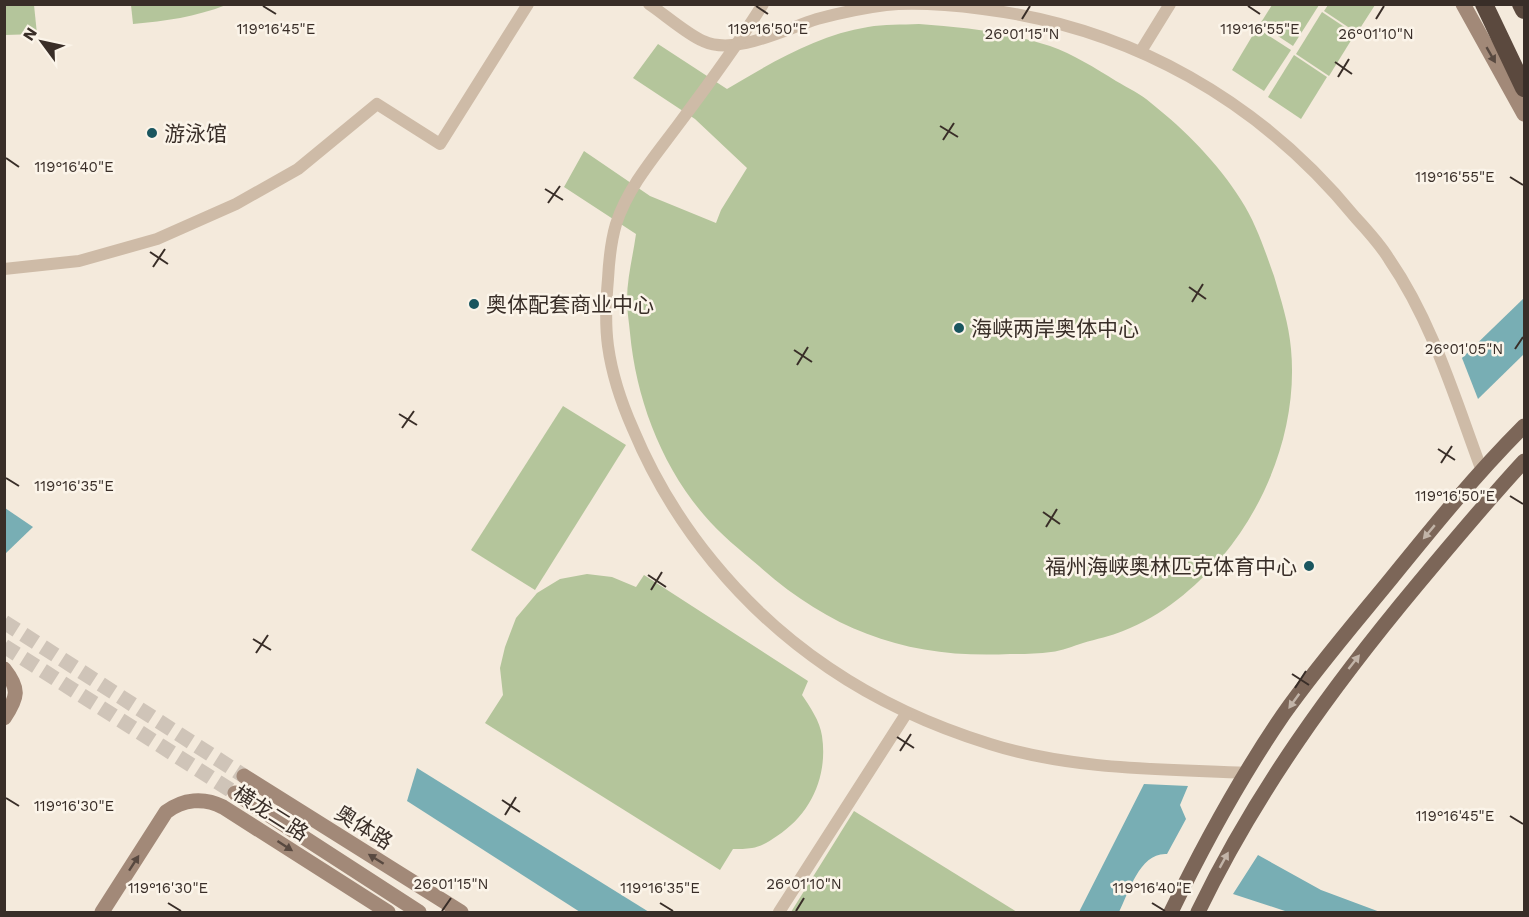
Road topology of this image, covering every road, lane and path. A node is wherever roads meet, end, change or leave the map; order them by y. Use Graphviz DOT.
graph roads {
  1 [pos="528,4"];
  2 [pos="649,4"];
  3 [pos="764,4"];
  4 [pos="1170,4"];
  5 [pos="1462,4"];
  6 [pos="1484,4"];
  7 [pos="1494,4"];
  8 [pos="1521,4"];
  9 [pos="1524,10"];
  10 [pos="737,46"];
  11 [pos="1142,51"];
  12 [pos="1524,60"];
  13 [pos="1524,88"];
  14 [pos="1524,114"];
  15 [pos="4,269"];
  16 [pos="1524,426"];
  17 [pos="1524,461"];
  18 [pos="1482,471"];
  19 [pos="4,669"];
  20 [pos="906,714"];
  21 [pos="4,718"];
  22 [pos="1246,773"];
  23 [pos="244,776"];
  24 [pos="235,793"];
  25 [pos="102,912"];
  26 [pos="388,912"];
  27 [pos="419,912"];
  28 [pos="461,912"];
  29 [pos="779,912"];
  30 [pos="1171,912"];
  31 [pos="1198,912"];
  1 -- 15 [label="street"];
  2 -- 10 [label="street"];
  3 -- 10 [label="street"];
  4 -- 11 [label="street"];
  5 -- 14 [label="main road, one-way"];
  6 -- 13 [label="highway"];
  7 -- 12 [label="highway"];
  8 -- 9 [label="highway"];
  10 -- 11 [label="street"];
  10 -- 20 [label="street"];
  11 -- 18 [label="street"];
  16 -- 18 [label="main road"];
  31 -- 17 [label="main road, one-way"];
  18 -- 22 [label="main road, one-way"];
  19 -- 21 [label="main road"];
  20 -- 22 [label="street"];
  20 -- 29 [label="street"];
  22 -- 30 [label="main road"];
  28 -- 23 [label="main road, 奥体路, one-way"];
  24 -- 27 [label="main road, 奥体路"];
  25 -- 26 [label="main road, 横龙二路, one-way"];
}
